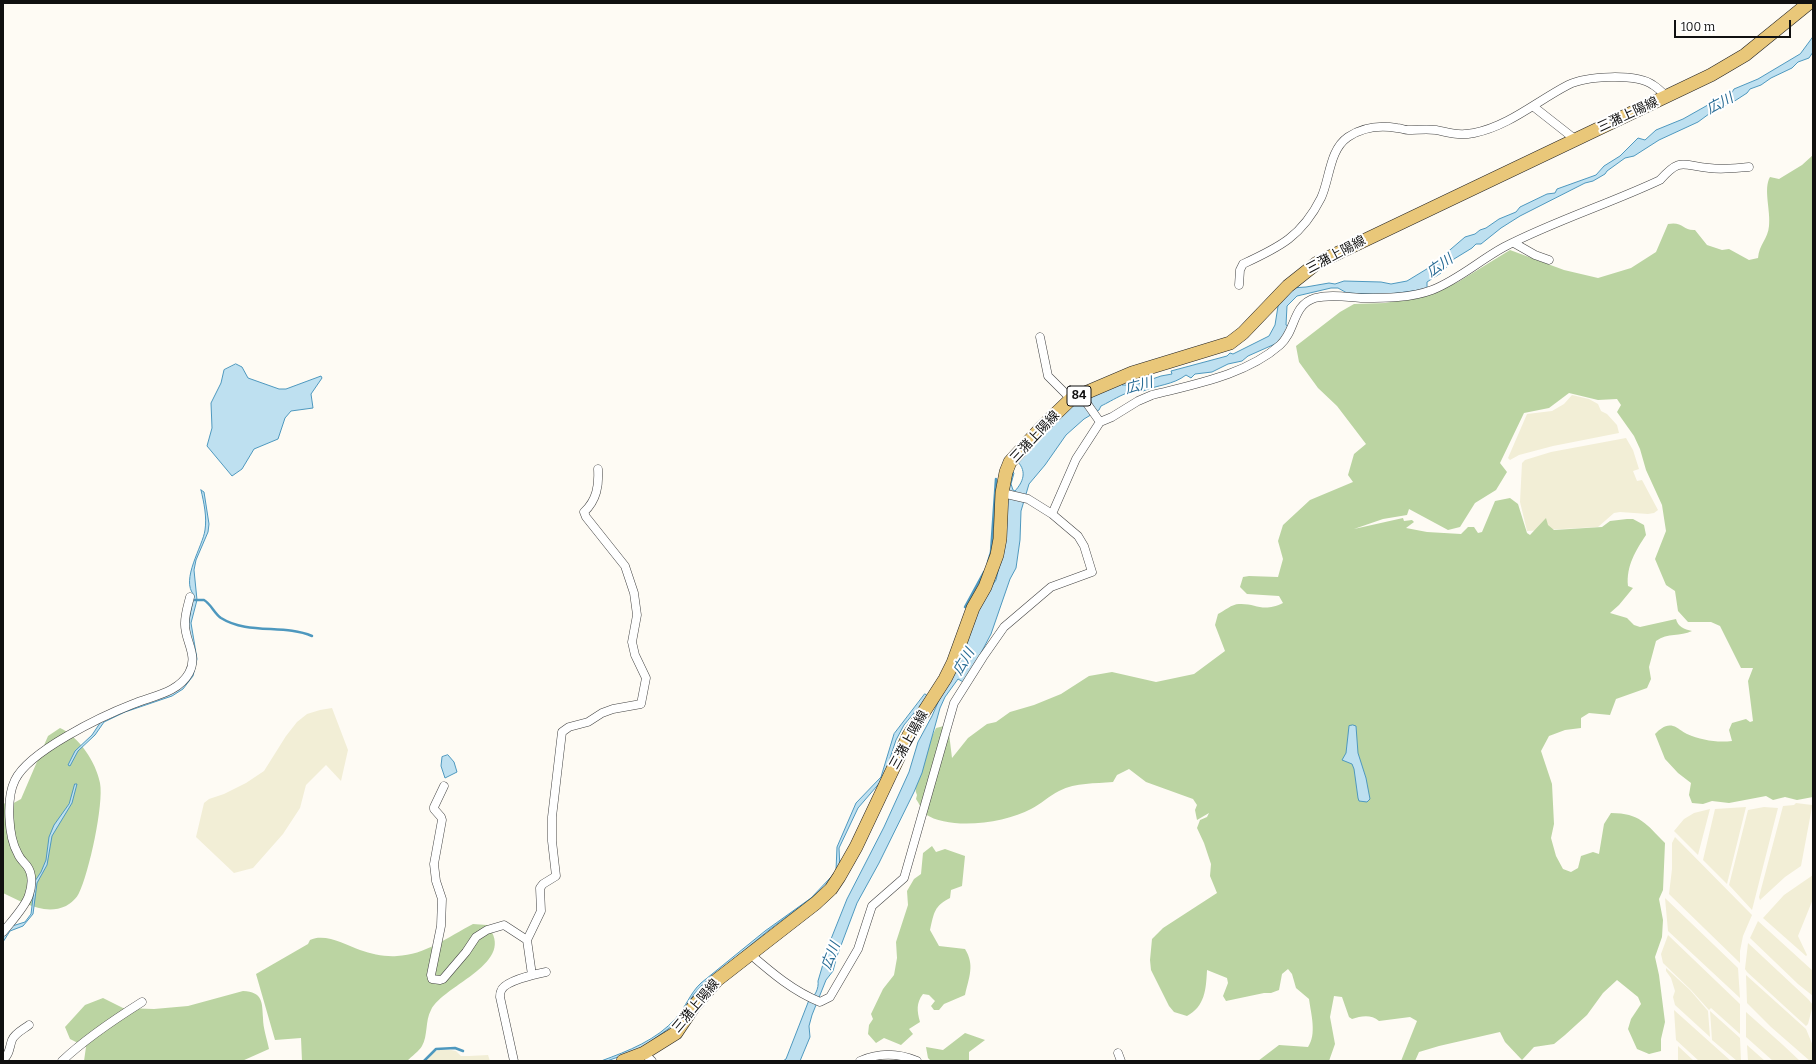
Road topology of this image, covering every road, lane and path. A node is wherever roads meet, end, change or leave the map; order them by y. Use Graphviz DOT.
graph roads {
  1 [pos="1809,3"];
  2 [pos="1667,97"];
  3 [pos="1534,107"];
  4 [pos="1576,140"];
  5 [pos="1749,166"];
  6 [pos="1514,243"];
  7 [pos="1549,260"];
  8 [pos="1239,285"];
  9 [pos="1040,337"];
  10 [pos="1079,398"];
  11 [pos="1100,422"];
  12 [pos="598,469"];
  13 [pos="1005,493"];
  14 [pos="1052,514"];
  15 [pos="190,596"];
  16 [pos="444,786"];
  17 [pos="3,932"];
  18 [pos="527,940"];
  19 [pos="750,954"];
  20 [pos="546,972"];
  21 [pos="532,975"];
  22 [pos="142,1002"];
  23 [pos="29,1025"];
  24 [pos="648,1057"];
  25 [pos="3,1060"];
  26 [pos="62,1061"];
  27 [pos="514,1061"];
  28 [pos="623,1061"];
  29 [pos="860,1061"];
  30 [pos="917,1061"];
  1 -- 2 [label="main road, 三潴上陽線 / 84"];
  2 -- 3 [label="street"];
  2 -- 4 [label="main road, 三潴上陽線 / 84"];
  3 -- 4 [label="street"];
  3 -- 8 [label="street"];
  4 -- 10 [label="main road, 三潴上陽線 / 84"];
  5 -- 6 [label="street"];
  6 -- 7 [label="street"];
  6 -- 11 [label="street"];
  9 -- 10 [label="street"];
  10 -- 11 [label="street"];
  10 -- 13 [label="main road, 三潴上陽線 / 84"];
  11 -- 14 [label="street"];
  12 -- 18 [label="street"];
  13 -- 14 [label="street"];
  13 -- 19 [label="main road, 三潴上陽線 / 84"];
  14 -- 19 [label="street"];
  15 -- 17 [label="street"];
  16 -- 18 [label="street"];
  18 -- 21 [label="street"];
  19 -- 24 [label="main road, 三潴上陽線 / 84"];
  20 -- 21 [label="street"];
  21 -- 27 [label="street"];
  22 -- 26 [label="street"];
  23 -- 25 [label="street"];
  24 -- 28 [label="main road, 三潴上陽線 / 84"];
  29 -- 30 [label="street"];
}
